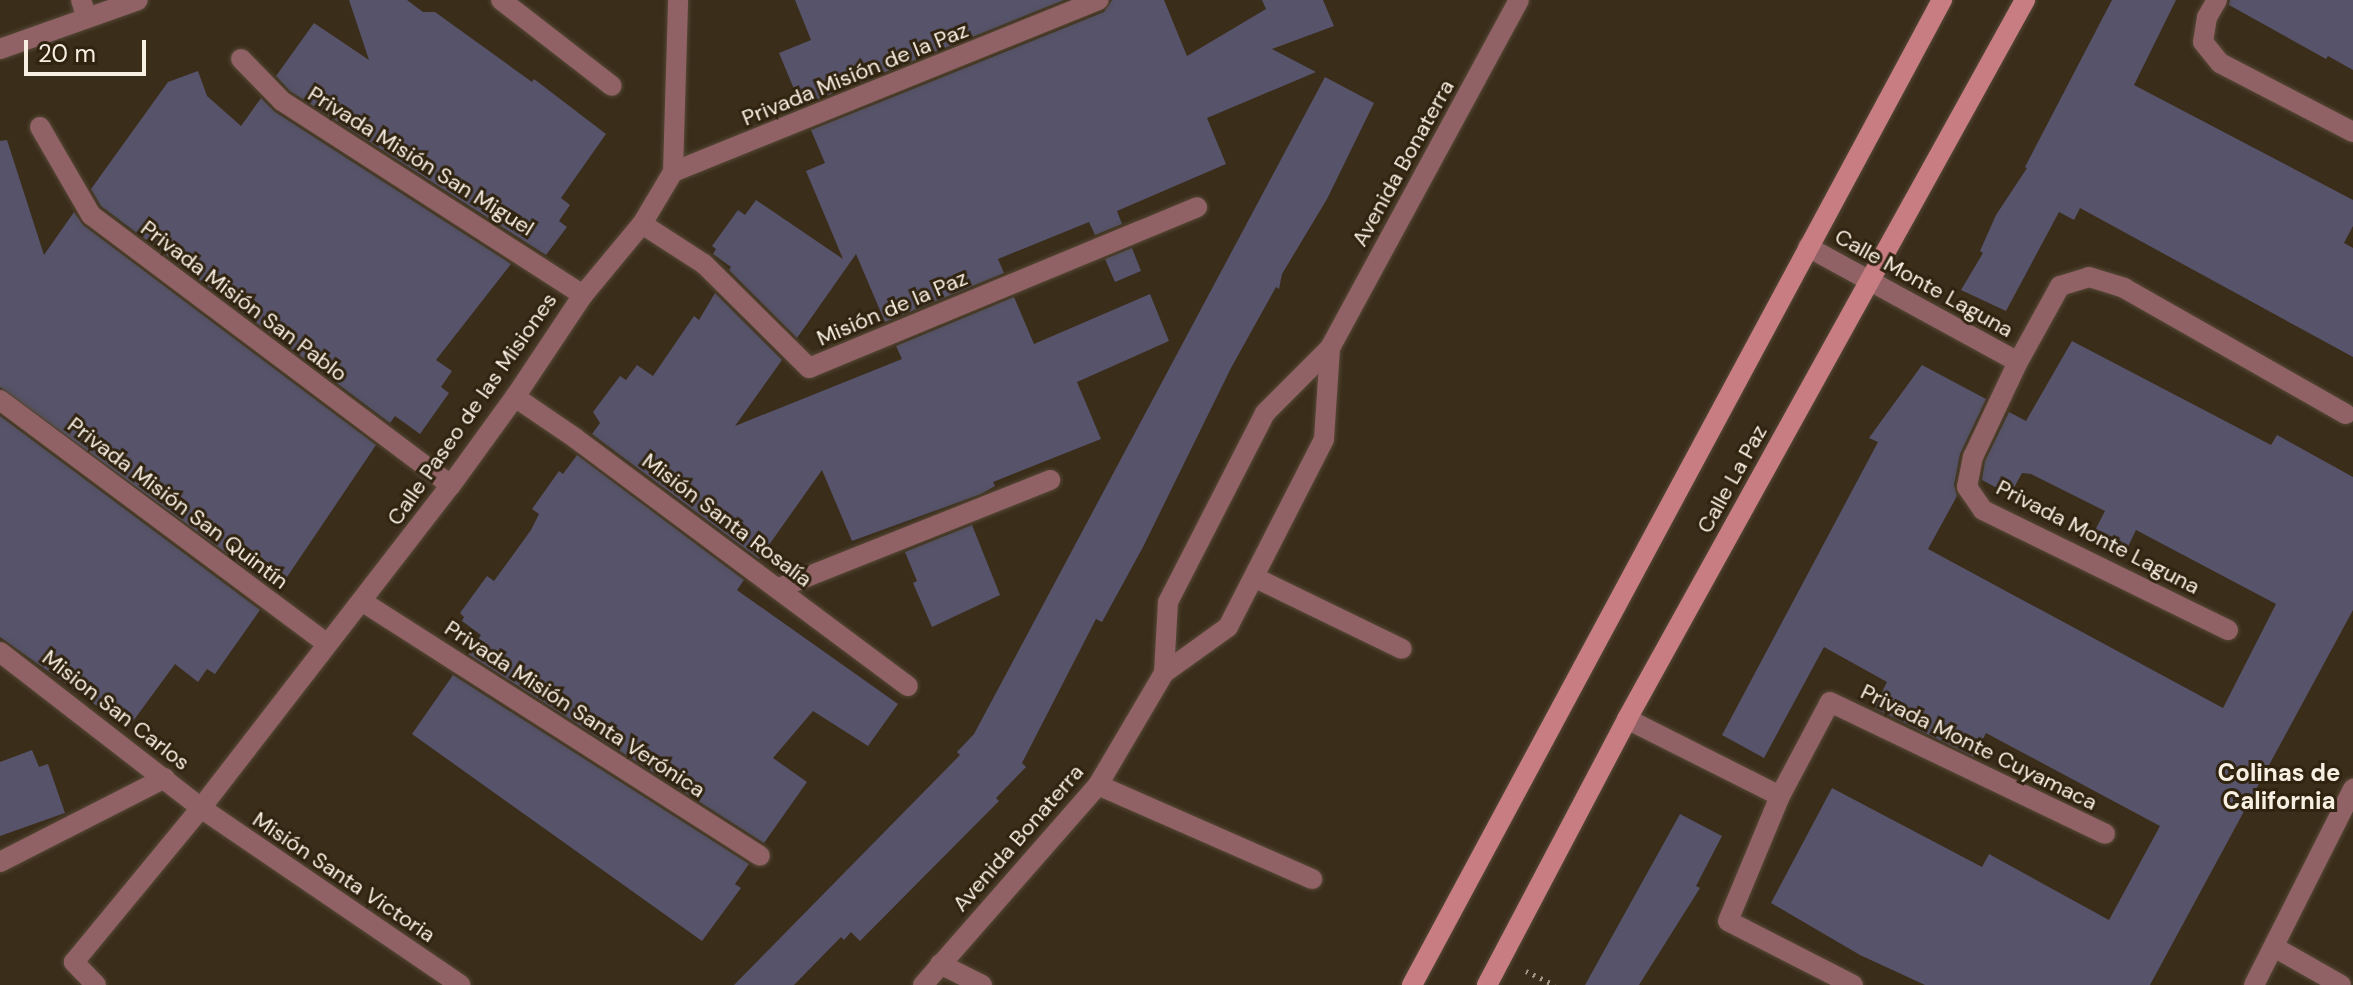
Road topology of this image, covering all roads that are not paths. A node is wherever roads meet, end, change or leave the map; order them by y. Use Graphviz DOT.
graph roads {
  1 [pos="138,0"];
  2 [pos="501,0"];
  3 [pos="678,0"];
  4 [pos="1099,0"];
  5 [pos="1519,0"];
  6 [pos="1942,0"];
  7 [pos="2025,0"];
  8 [pos="2217,0"];
  9 [pos="84,9"];
  10 [pos="0,49"];
  11 [pos="241,59"];
  12 [pos="612,86"];
  13 [pos="40,127"];
  14 [pos="2353,132"];
  15 [pos="673,172"];
  16 [pos="1197,207"];
  17 [pos="642,224"];
  18 [pos="1808,247"];
  19 [pos="1869,280"];
  20 [pos="583,295"];
  21 [pos="1330,348"];
  22 [pos="2018,362"];
  23 [pos="515,397"];
  24 [pos="0,400"];
  25 [pos="2346,414"];
  26 [pos="1050,480"];
  27 [pos="451,485"];
  28 [pos="1256,578"];
  29 [pos="779,588"];
  30 [pos="363,602"];
  31 [pos="2228,630"];
  32 [pos="327,644"];
  33 [pos="1402,649"];
  34 [pos="0,652"];
  35 [pos="1164,673"];
  36 [pos="908,686"];
  37 [pos="1627,719"];
  38 [pos="165,778"];
  39 [pos="1098,785"];
  40 [pos="2353,789"];
  41 [pos="1780,796"];
  42 [pos="201,808"];
  43 [pos="2105,834"];
  44 [pos="760,856"];
  45 [pos="0,862"];
  46 [pos="1312,879"];
  47 [pos="2274,947"];
  48 [pos="940,964"];
  49 [pos="96,985"];
  50 [pos="460,985"];
  51 [pos="923,985"];
  52 [pos="982,985"];
  53 [pos="1412,985"];
  54 [pos="1487,985"];
  55 [pos="1853,985"];
  56 [pos="2254,985"];
  57 [pos="2341,985"];
  1 -- 9 [label="street"];
  2 -- 12 [label="street"];
  3 -- 15 [label="street, Calle Paseo de las Misiones"];
  4 -- 15 [label="street, Privada Misión de la Paz"];
  5 -- 21 [label="street, Avenida Bonaterra"];
  6 -- 18 [label="main road, Calle La Paz"];
  7 -- 19 [label="main road, Calle La Paz"];
  8 -- 14 [label="street"];
  9 -- 10 [label="street"];
  11 -- 20 [label="street, Privada Misión San Miguel"];
  13 -- 27 [label="street, Privada Misión San Pablo"];
  15 -- 17 [label="street, Calle Paseo de las Misiones"];
  16 -- 17 [label="street, Misión de la Paz"];
  17 -- 20 [label="street, Calle Paseo de las Misiones"];
  18 -- 19 [label="street, Calle Monte Laguna"];
  18 -- 53 [label="main road, Calle La Paz"];
  19 -- 22 [label="street, Calle Monte Laguna"];
  19 -- 37 [label="main road, Calle La Paz"];
  20 -- 23 [label="street, Calle Paseo de las Misiones"];
  21 -- 28 [label="street, Avenida Bonaterra"];
  21 -- 35 [label="street, Avenida Bonaterra"];
  22 -- 25 [label="street, Privada Monte Laguna"];
  22 -- 31 [label="street, Privada Monte Laguna"];
  23 -- 27 [label="street, Calle Paseo de las Misiones"];
  23 -- 29 [label="street, Misión Santa Rosalía"];
  24 -- 32 [label="street, Privada Misión San Quintín"];
  26 -- 29 [label="street"];
  27 -- 30 [label="street, Calle Paseo de las Misiones"];
  28 -- 33 [label="street"];
  28 -- 35 [label="street, Avenida Bonaterra"];
  29 -- 36 [label="street, Misión Santa Rosalía"];
  30 -- 32 [label="street, Calle Paseo de las Misiones"];
  30 -- 44 [label="street, Privada Misión Santa Verónica"];
  32 -- 42 [label="street, Calle Paseo de las Misiones"];
  34 -- 38 [label="street, Mision San Carlos"];
  35 -- 39 [label="street, Avenida Bonaterra"];
  37 -- 41 [label="street"];
  37 -- 54 [label="main road, Calle La Paz"];
  38 -- 42 [label="street, Mision San Carlos"];
  38 -- 45 [label="street"];
  39 -- 46 [label="street"];
  39 -- 48 [label="street, Avenida Bonaterra"];
  40 -- 47 [label="street"];
  41 -- 43 [label="street, Privada Monte Cuyamaca"];
  41 -- 55 [label="street, Privada Monte Cuyamaca"];
  42 -- 49 [label="street, Calle Paseo de las Misiones"];
  42 -- 50 [label="street, Misión Santa Victoria"];
  47 -- 56 [label="street"];
  47 -- 57 [label="street"];
  48 -- 51 [label="street, Avenida Bonaterra"];
  48 -- 52 [label="street"];
}
